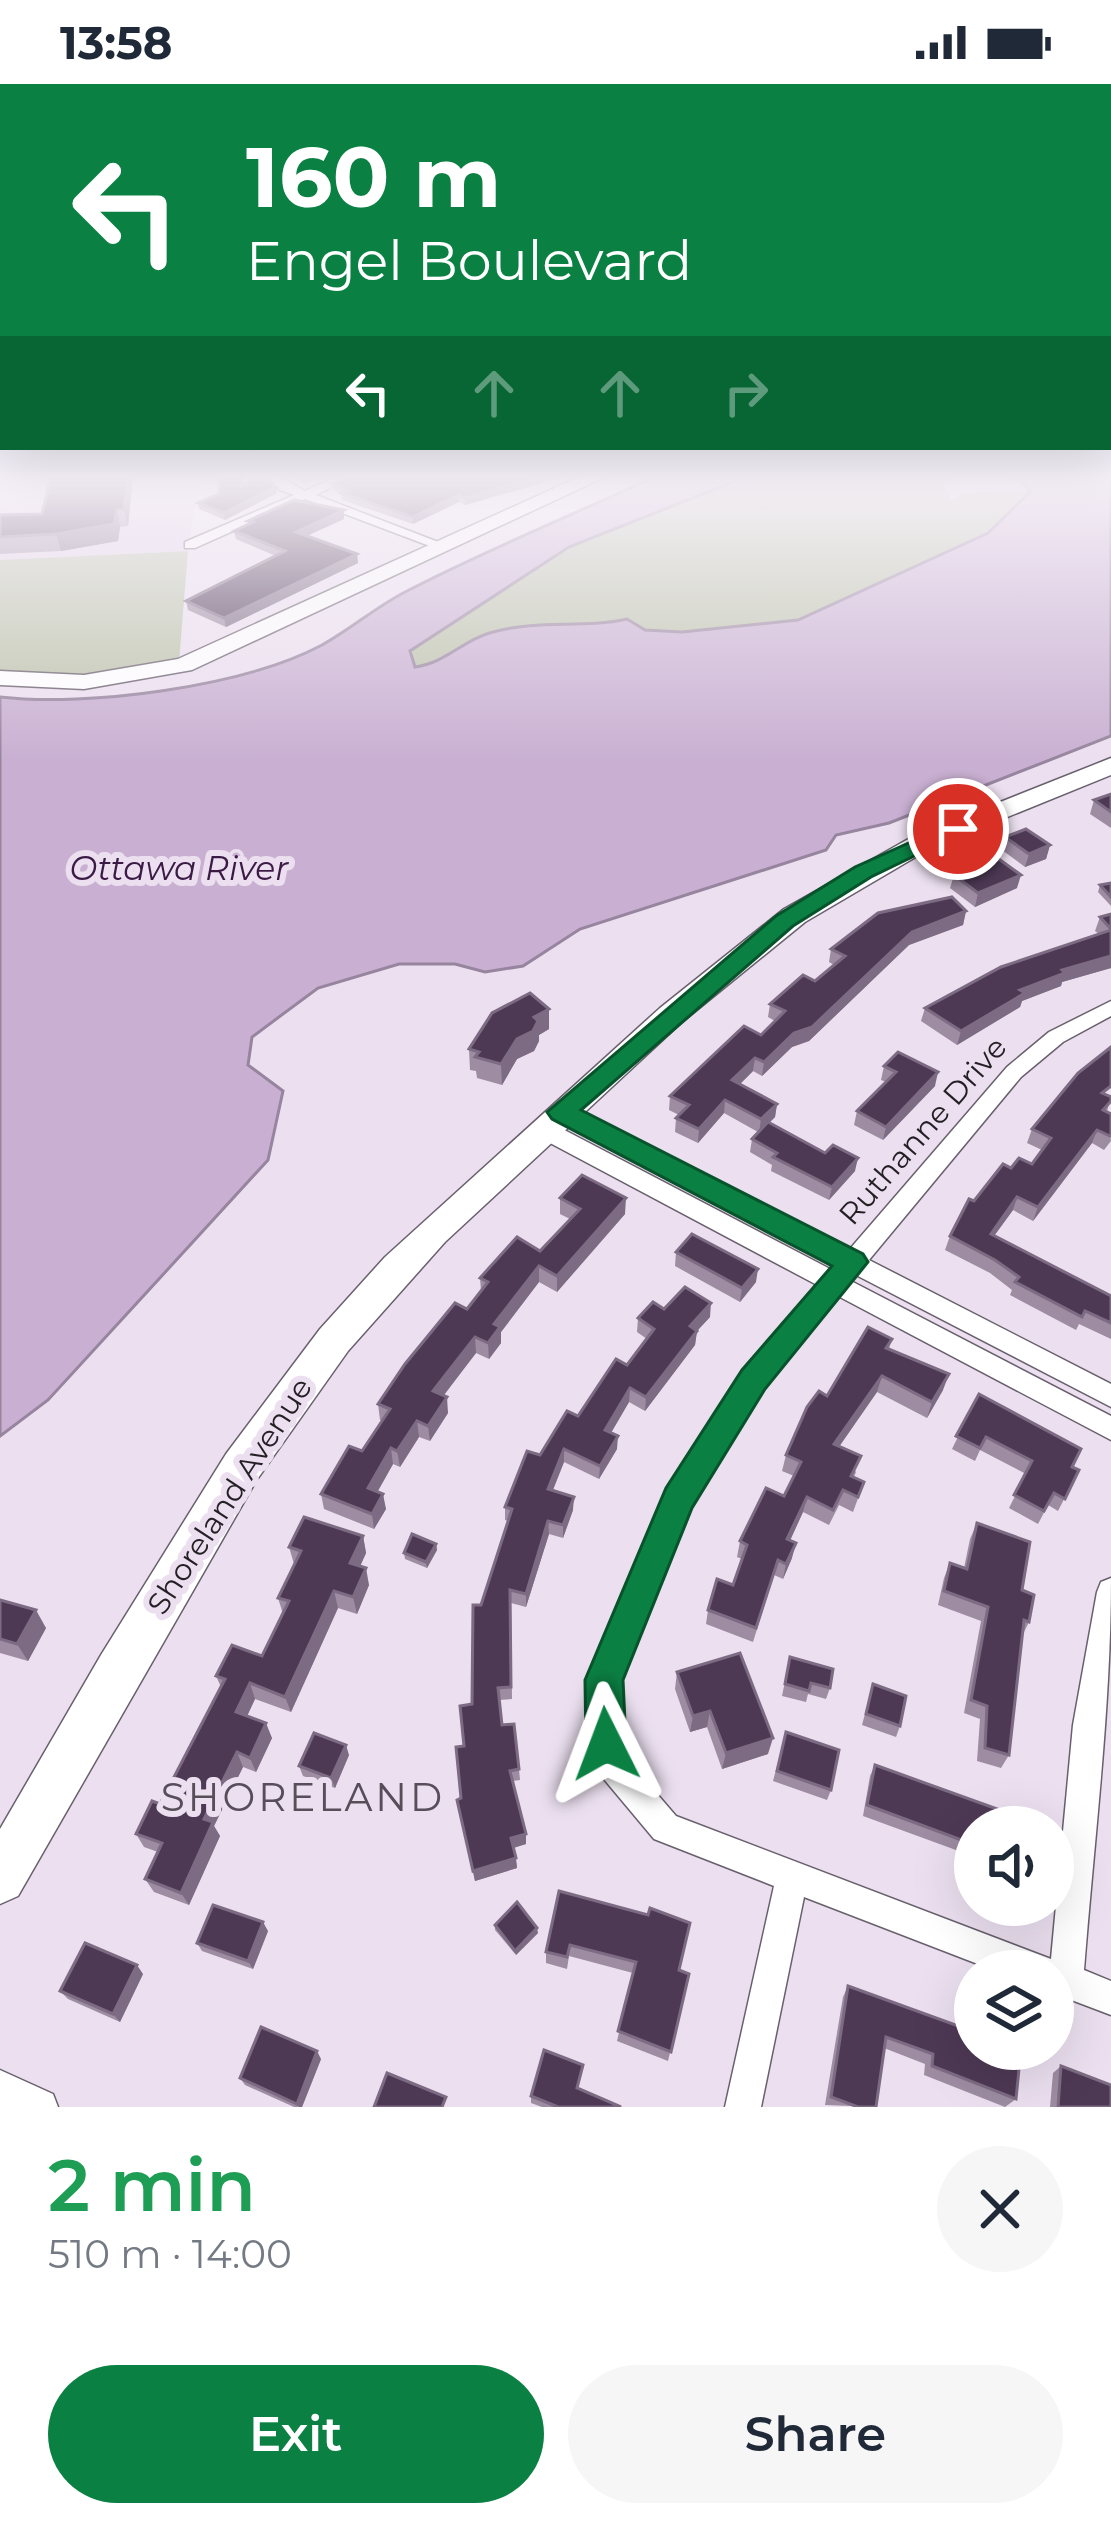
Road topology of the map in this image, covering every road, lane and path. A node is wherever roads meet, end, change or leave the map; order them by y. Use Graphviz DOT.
graph roads {
  1 [pos="384,570"];
  2 [pos="0,678"];
  3 [pos="1108,770"];
  4 [pos="1111,1008"];
  5 [pos="552,1120"];
  6 [pos="853,1262"];
  7 [pos="834,1283"];
  8 [pos="1111,1396"];
  9 [pos="1111,1429"];
  10 [pos="1111,1592"];
  11 [pos="0,1878"];
  12 [pos="792,1878"];
  13 [pos="984,1950"];
  14 [pos="1057,1950"];
  15 [pos="1074,1984"];
  16 [pos="1111,1998"];
  17 [pos="0,2088"];
  18 [pos="40,2107"];
  19 [pos="743,2107"];
  1 -- 2 [label="street"];
  3 -- 5 [label="street, Shoreland Avenue"];
  4 -- 6 [label="street, Ruthanne Drive"];
  5 -- 6 [label="street"];
  5 -- 7 [label="street"];
  5 -- 11 [label="street, Shoreland Avenue"];
  6 -- 7 [label="street, Ruthanne Drive"];
  6 -- 8 [label="street"];
  7 -- 9 [label="street"];
  7 -- 12 [label="street, Ruthanne Drive"];
  10 -- 14 [label="street"];
  12 -- 13 [label="street"];
  12 -- 19 [label="street"];
  15 -- 16 [label="street"];
  17 -- 18 [label="street"];
}
